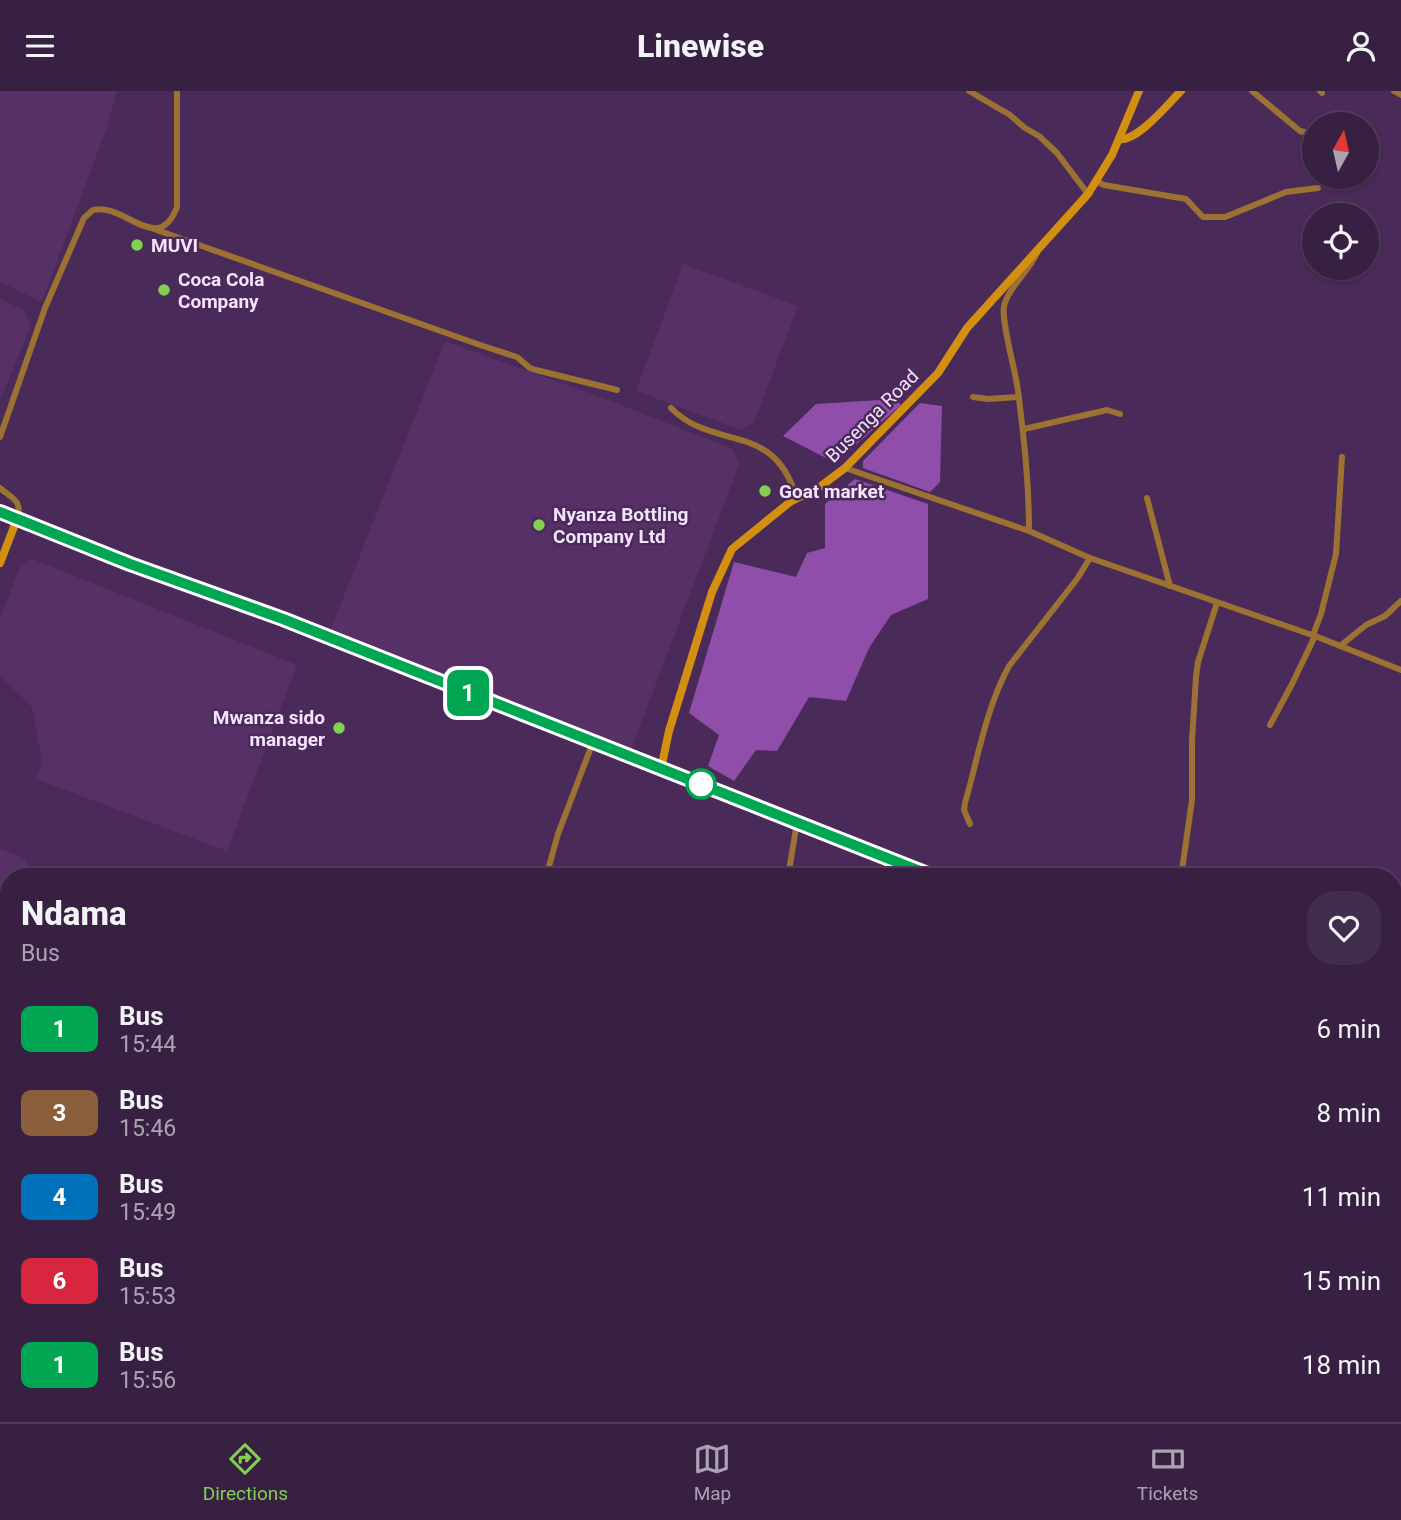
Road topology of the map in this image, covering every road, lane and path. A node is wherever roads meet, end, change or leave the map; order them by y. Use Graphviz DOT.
graph roads {
  1 [pos="177,91"];
  2 [pos="969,91"];
  3 [pos="1139,91"];
  4 [pos="1181,91"];
  5 [pos="1252,91"];
  6 [pos="1394,91"];
  7 [pos="1401,95"];
  8 [pos="1302,132"];
  9 [pos="1119,139"];
  10 [pos="1096,181"];
  11 [pos="1312,189"];
  12 [pos="1088,194"];
  13 [pos="155,229"];
  14 [pos="1038,251"];
  15 [pos="617,390"];
  16 [pos="973,397"];
  17 [pos="1019,397"];
  18 [pos="671,408"];
  19 [pos="1120,414"];
  20 [pos="1024,429"];
  21 [pos="0,437"];
  22 [pos="1342,457"];
  23 [pos="845,468"];
  24 [pos="0,488"];
  25 [pos="796,497"];
  26 [pos="1147,498"];
  27 [pos="0,512"];
  28 [pos="17,519"];
  29 [pos="1029,531"];
  30 [pos="1090,558"];
  31 [pos="0,563"];
  32 [pos="1170,586"];
  33 [pos="1401,601"];
  34 [pos="1217,603"];
  35 [pos="1314,635"];
  36 [pos="1340,646"];
  37 [pos="1401,670"];
  38 [pos="1270,725"];
  39 [pos="593,742"];
  40 [pos="660,769"];
  41 [pos="797,822"];
  42 [pos="970,824"];
  43 [pos="549,868"];
  44 [pos="789,868"];
  45 [pos="912,868"];
  46 [pos="1182,868"];
  1 -- 13 [label="street"];
  2 -- 12 [label="street"];
  3 -- 9 [label="street, Busenga Road"];
  4 -- 9 [label="street"];
  5 -- 8 [label="street"];
  6 -- 7 [label="street"];
  9 -- 10 [label="street, Busenga Road"];
  10 -- 11 [label="street"];
  10 -- 12 [label="street, Busenga Road"];
  12 -- 14 [label="street, Busenga Road"];
  13 -- 15 [label="street"];
  13 -- 21 [label="street"];
  14 -- 17 [label="street"];
  14 -- 23 [label="street, Busenga Road"];
  16 -- 17 [label="street"];
  17 -- 20 [label="street"];
  18 -- 25 [label="street"];
  19 -- 20 [label="street"];
  20 -- 29 [label="street"];
  22 -- 35 [label="street"];
  23 -- 25 [label="street, Busenga Road"];
  23 -- 29 [label="street"];
  24 -- 28 [label="street"];
  25 -- 40 [label="street, Busenga Road"];
  26 -- 32 [label="street"];
  27 -- 28 [label="highway"];
  28 -- 31 [label="street"];
  28 -- 39 [label="highway"];
  29 -- 30 [label="street"];
  30 -- 32 [label="street"];
  30 -- 42 [label="street"];
  32 -- 34 [label="street"];
  33 -- 36 [label="street"];
  34 -- 35 [label="street"];
  34 -- 46 [label="street"];
  35 -- 36 [label="street"];
  35 -- 38 [label="street"];
  36 -- 37 [label="street"];
  39 -- 40 [label="highway"];
  39 -- 43 [label="street"];
  40 -- 41 [label="highway"];
  41 -- 44 [label="street"];
  41 -- 45 [label="highway"];
}
